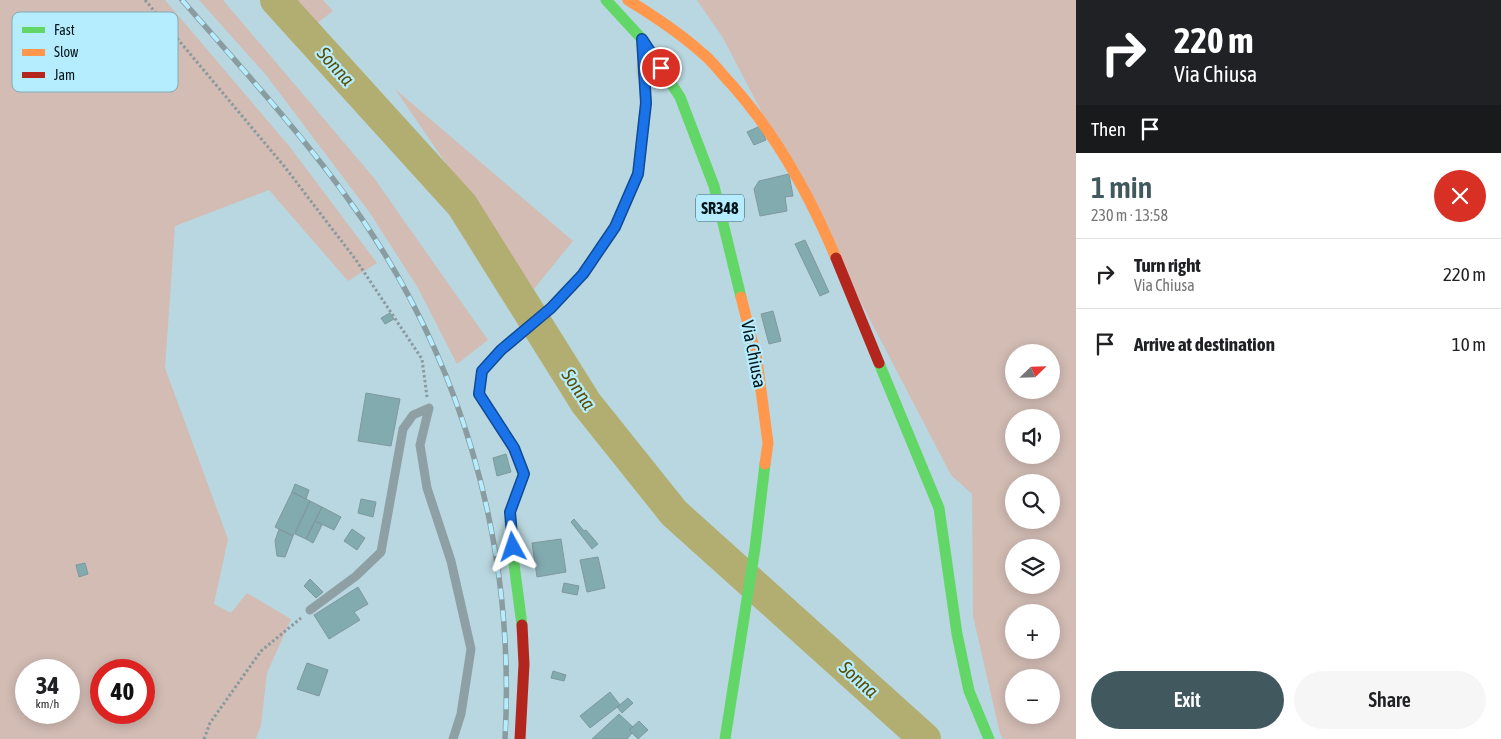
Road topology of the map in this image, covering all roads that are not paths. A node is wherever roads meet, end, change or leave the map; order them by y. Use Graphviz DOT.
graph roads {
  1 [pos="606,0"];
  2 [pos="628,0"];
  3 [pos="642,39"];
  4 [pos="310,610"];
  5 [pos="453,739"];
  6 [pos="520,739"];
  7 [pos="725,739"];
  8 [pos="989,739"];
  1 -- 3 [label="street, Via Chiusa / SR348"];
  2 -- 8 [label="street"];
  3 -- 6 [label="street"];
  3 -- 7 [label="street, Via Chiusa / SR348"];
  4 -- 5 [label="lane"];
}
